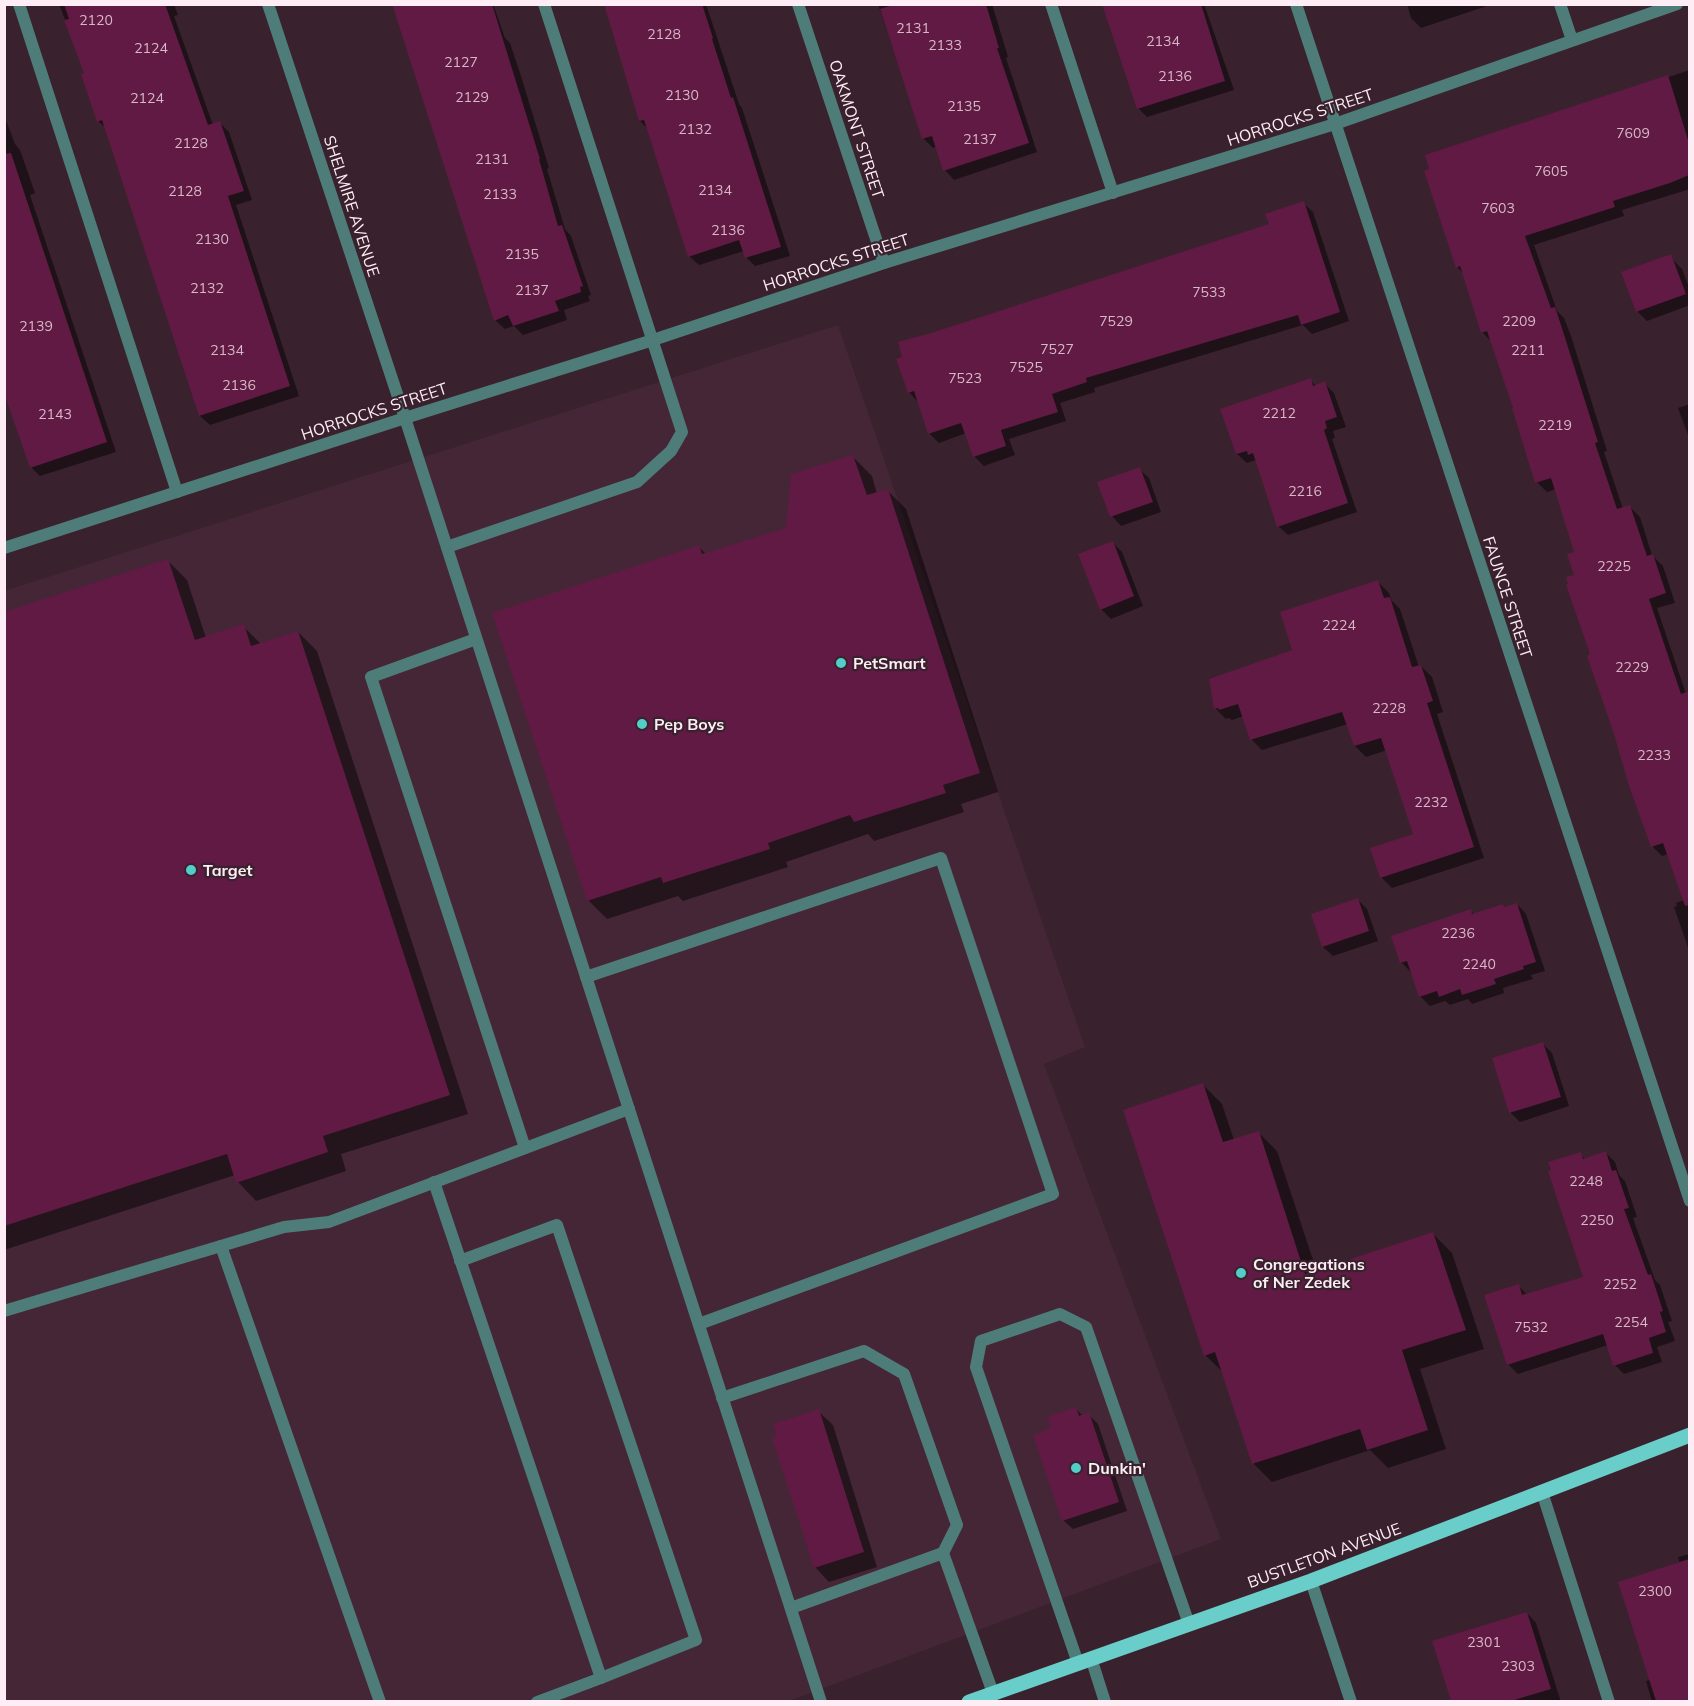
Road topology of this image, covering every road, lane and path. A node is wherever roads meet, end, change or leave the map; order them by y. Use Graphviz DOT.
graph roads {
  1 [pos="19,4"];
  2 [pos="267,4"];
  3 [pos="544,4"];
  4 [pos="798,4"];
  5 [pos="1051,4"];
  6 [pos="1296,4"];
  7 [pos="1560,4"];
  8 [pos="1677,4"];
  9 [pos="1572,40"];
  10 [pos="1335,124"];
  11 [pos="1113,193"];
  12 [pos="884,263"];
  13 [pos="653,340"];
  14 [pos="405,418"];
  15 [pos="177,492"];
  16 [pos="447,547"];
  17 [pos="4,548"];
  18 [pos="477,639"];
  19 [pos="586,978"];
  20 [pos="629,1109"];
  21 [pos="525,1148"];
  22 [pos="434,1182"];
  23 [pos="1689,1201"];
  24 [pos="221,1246"];
  25 [pos="460,1261"];
  26 [pos="4,1311"];
  27 [pos="699,1324"];
  28 [pos="722,1398"];
  29 [pos="1689,1435"];
  30 [pos="1542,1492"];
  31 [pos="943,1553"];
  32 [pos="1311,1581"];
  33 [pos="791,1608"];
  34 [pos="1189,1624"];
  35 [pos="1085,1661"];
  36 [pos="601,1678"];
  37 [pos="993,1693"];
  38 [pos="380,1701"];
  39 [pos="537,1701"];
  40 [pos="820,1701"];
  41 [pos="969,1701"];
  42 [pos="1105,1701"];
  43 [pos="1351,1701"];
  44 [pos="1609,1701"];
  1 -- 15 [label="street"];
  2 -- 14 [label="street, SHELMIRE AVENUE"];
  3 -- 13 [label="street"];
  4 -- 12 [label="street, OAKMONT STREET"];
  5 -- 11 [label="street"];
  6 -- 10 [label="street, FAUNCE STREET"];
  7 -- 9 [label="street"];
  8 -- 9 [label="street, HORROCKS STREET"];
  9 -- 10 [label="street, HORROCKS STREET"];
  10 -- 11 [label="street, HORROCKS STREET"];
  10 -- 23 [label="street, FAUNCE STREET"];
  11 -- 12 [label="street, HORROCKS STREET"];
  12 -- 13 [label="street, HORROCKS STREET"];
  13 -- 14 [label="street, HORROCKS STREET"];
  13 -- 16 [label="street"];
  14 -- 15 [label="street, HORROCKS STREET"];
  14 -- 16 [label="street, SHELMIRE AVENUE"];
  15 -- 17 [label="street, HORROCKS STREET"];
  16 -- 18 [label="street, SHELMIRE AVENUE"];
  18 -- 19 [label="street, SHELMIRE AVENUE"];
  18 -- 21 [label="street"];
  19 -- 20 [label="street, SHELMIRE AVENUE"];
  19 -- 27 [label="street"];
  20 -- 21 [label="street"];
  20 -- 27 [label="street, SHELMIRE AVENUE"];
  21 -- 22 [label="street"];
  22 -- 24 [label="street"];
  22 -- 25 [label="street"];
  24 -- 26 [label="street"];
  24 -- 38 [label="street"];
  25 -- 36 [label="street"];
  25 -- 36 [label="street"];
  27 -- 28 [label="street, SHELMIRE AVENUE"];
  28 -- 31 [label="street"];
  28 -- 33 [label="street, SHELMIRE AVENUE"];
  29 -- 30 [label="main road, BUSTLETON AVENUE"];
  30 -- 32 [label="main road, BUSTLETON AVENUE"];
  30 -- 44 [label="street"];
  31 -- 33 [label="street"];
  31 -- 37 [label="street"];
  32 -- 34 [label="main road, BUSTLETON AVENUE"];
  32 -- 43 [label="street"];
  33 -- 40 [label="street, SHELMIRE AVENUE"];
  34 -- 35 [label="main road, BUSTLETON AVENUE"];
  34 -- 35 [label="street"];
  35 -- 37 [label="main road, BUSTLETON AVENUE"];
  35 -- 42 [label="street"];
  36 -- 39 [label="street"];
  37 -- 41 [label="main road, BUSTLETON AVENUE"];
}
